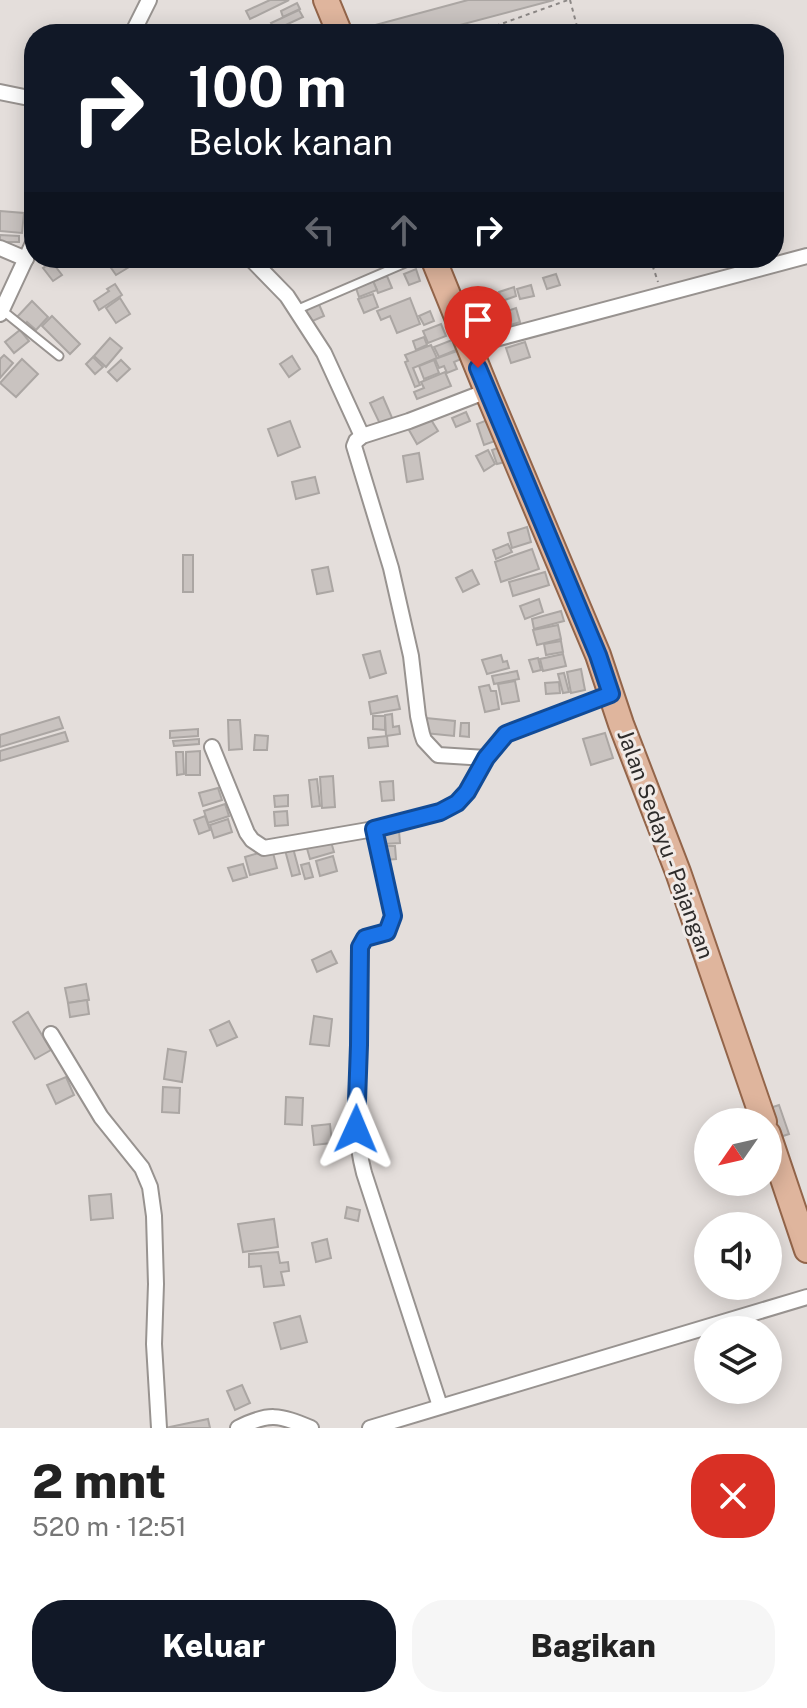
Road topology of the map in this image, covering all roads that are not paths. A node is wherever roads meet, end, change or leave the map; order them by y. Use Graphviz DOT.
graph roads {
  1 [pos="149,0"];
  2 [pos="326,0"];
  3 [pos="137,24"];
  4 [pos="336,24"];
  5 [pos="0,92"];
  6 [pos="24,97"];
  7 [pos="0,248"];
  8 [pos="807,256"];
  9 [pos="24,258"];
  10 [pos="784,262"];
  11 [pos="24,263"];
  12 [pos="260,268"];
  13 [pos="394,268"];
  14 [pos="437,268"];
  15 [pos="761,268"];
  16 [pos="296,310"];
  17 [pos="1,312"];
  18 [pos="469,346"];
  19 [pos="59,356"];
  20 [pos="487,391"];
  21 [pos="362,436"];
  22 [pos="611,694"];
  23 [pos="212,747"];
  24 [pos="486,758"];
  25 [pos="374,829"];
  26 [pos="51,1034"];
  27 [pos="759,1108"];
  28 [pos="782,1176"];
  29 [pos="807,1250"];
  30 [pos="807,1297"];
  31 [pos="440,1406"];
  32 [pos="268,1422"];
  33 [pos="159,1428"];
  34 [pos="238,1428"];
  35 [pos="311,1428"];
  36 [pos="370,1428"];
  1 -- 3 [label="street"];
  2 -- 4 [label="main road"];
  5 -- 6 [label="street"];
  7 -- 9 [label="street"];
  8 -- 10 [label="street"];
  11 -- 17 [label="street"];
  12 -- 16 [label="street"];
  13 -- 16 [label="lane"];
  14 -- 18 [label="main road, Jalan Sedayu - Pajangan"];
  15 -- 18 [label="street"];
  16 -- 21 [label="street"];
  17 -- 19 [label="lane"];
  18 -- 20 [label="main road, Jalan Sedayu - Pajangan"];
  20 -- 21 [label="street"];
  20 -- 22 [label="main road, Jalan Sedayu - Pajangan"];
  21 -- 24 [label="street"];
  22 -- 24 [label="street"];
  22 -- 27 [label="main road, Jalan Sedayu - Pajangan"];
  23 -- 25 [label="street"];
  24 -- 25 [label="street"];
  25 -- 31 [label="street"];
  26 -- 33 [label="street"];
  28 -- 29 [label="main road"];
  30 -- 31 [label="street"];
  31 -- 36 [label="street"];
  32 -- 34 [label="street"];
  32 -- 35 [label="street"];
}
